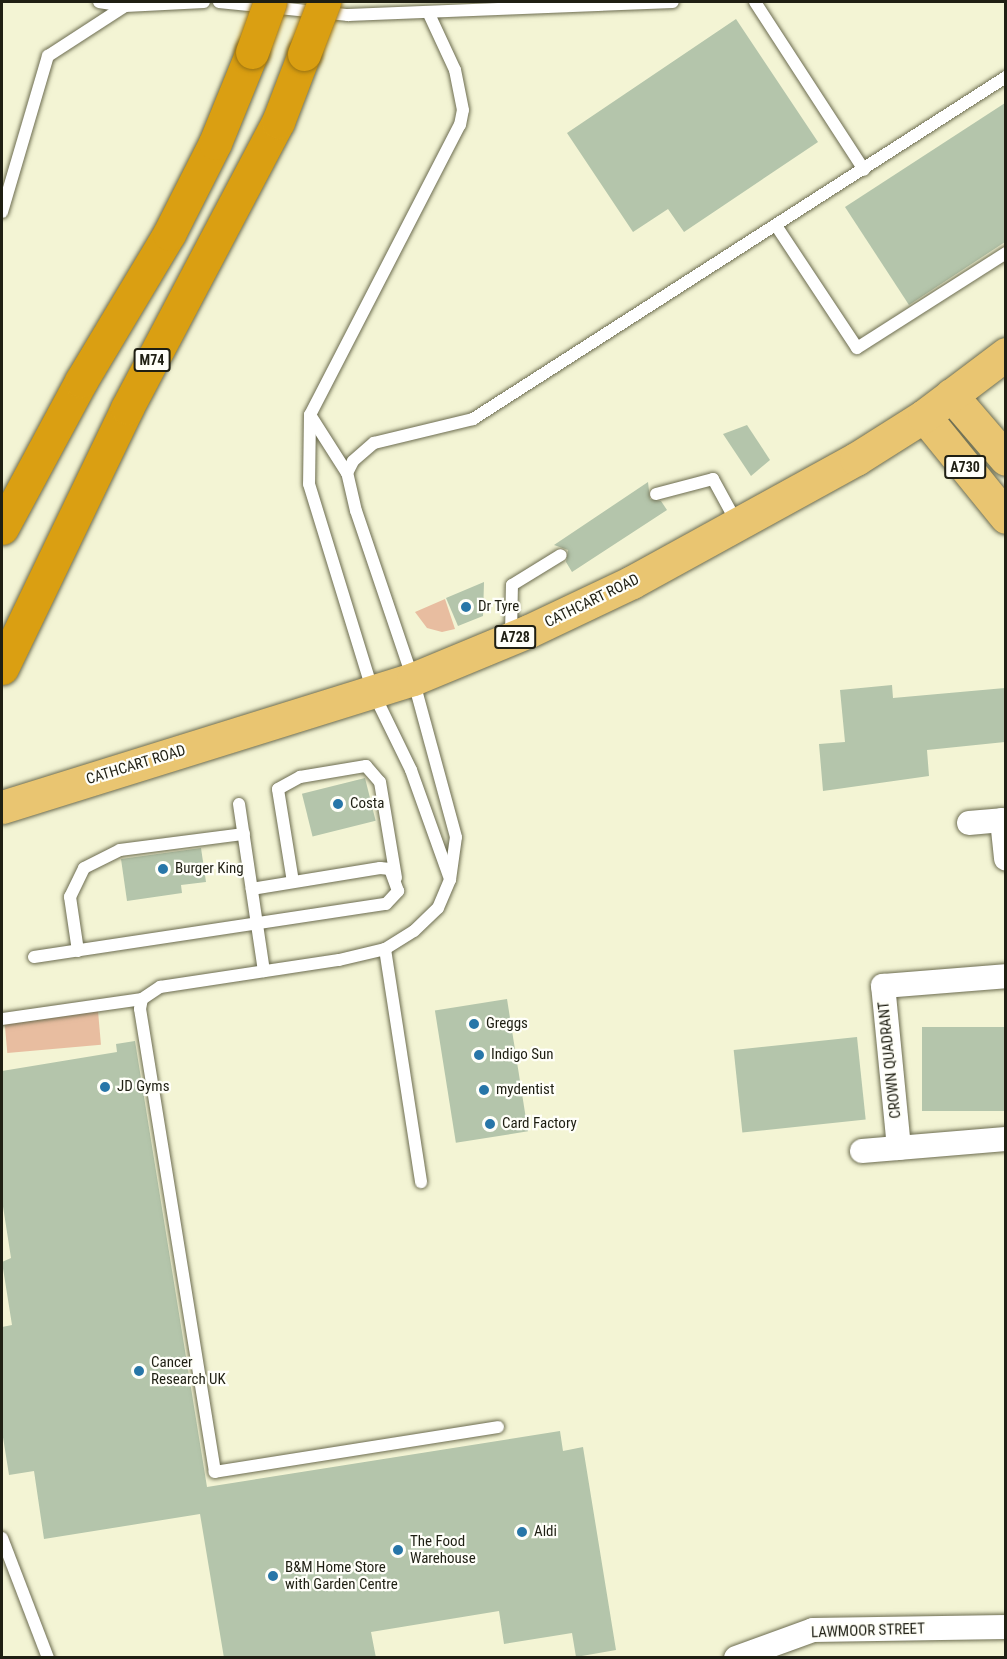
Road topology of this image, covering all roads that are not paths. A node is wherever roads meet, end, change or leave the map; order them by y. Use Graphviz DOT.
graph roads {
  1 [pos="99,2"];
  2 [pos="204,2"];
  3 [pos="219,2"];
  4 [pos="270,2"];
  5 [pos="324,2"];
  6 [pos="673,2"];
  7 [pos="755,2"];
  8 [pos="125,6"];
  9 [pos="429,14"];
  10 [pos="1005,77"];
  11 [pos="864,170"];
  12 [pos="2,212"];
  13 [pos="777,227"];
  14 [pos="1005,253"];
  15 [pos="1005,354"];
  16 [pos="951,395"];
  17 [pos="310,415"];
  18 [pos="924,416"];
  19 [pos="1005,459"];
  20 [pos="347,473"];
  21 [pos="656,494"];
  22 [pos="1005,517"];
  23 [pos="737,525"];
  24 [pos="2,528"];
  25 [pos="561,555"];
  26 [pos="511,639"];
  27 [pos="2,668"];
  28 [pos="413,679"];
  29 [pos="374,692"];
  30 [pos="239,804"];
  31 [pos="2,807"];
  32 [pos="969,823"];
  33 [pos="244,834"];
  34 [pos="1005,859"];
  35 [pos="397,879"];
  36 [pos="450,880"];
  37 [pos="293,882"];
  38 [pos="252,889"];
  39 [pos="257,923"];
  40 [pos="385,949"];
  41 [pos="78,951"];
  42 [pos="34,957"];
  43 [pos="264,971"];
  44 [pos="1005,976"];
  45 [pos="142,999"];
  46 [pos="2,1019"];
  47 [pos="1005,1139"];
  48 [pos="899,1148"];
  49 [pos="862,1151"];
  50 [pos="421,1182"];
  51 [pos="498,1427"];
  52 [pos="2,1538"];
  53 [pos="1005,1627"];
  54 [pos="48,1658"];
  55 [pos="736,1658"];
  1 -- 8 [label="lane"];
  2 -- 8 [label="lane"];
  3 -- 9 [label="lane"];
  4 -- 24 [label="highway, bridge"];
  5 -- 27 [label="highway, M74, bridge"];
  6 -- 9 [label="lane"];
  7 -- 11 [label="lane"];
  8 -- 12 [label="lane"];
  9 -- 17 [label="lane"];
  10 -- 11 [label="lane"];
  11 -- 13 [label="lane"];
  13 -- 14 [label="lane"];
  13 -- 20 [label="lane"];
  15 -- 16 [label="main road, CATHCART ROAD / A728"];
  16 -- 18 [label="main road, CATHCART ROAD / A728"];
  16 -- 19 [label="main road, A730"];
  17 -- 20 [label="lane"];
  17 -- 29 [label="lane"];
  18 -- 22 [label="main road, A730"];
  18 -- 23 [label="main road, CATHCART ROAD / A728"];
  20 -- 28 [label="lane"];
  21 -- 23 [label="lane"];
  23 -- 26 [label="main road, CATHCART ROAD / A728"];
  25 -- 26 [label="lane"];
  26 -- 28 [label="main road, CATHCART ROAD / A728"];
  28 -- 29 [label="main road, CATHCART ROAD / A728"];
  28 -- 36 [label="lane"];
  29 -- 31 [label="main road, CATHCART ROAD / A728"];
  29 -- 36 [label="lane"];
  30 -- 33 [label="lane"];
  32 -- 34 [label="street"];
  33 -- 38 [label="lane"];
  33 -- 41 [label="lane"];
  35 -- 37 [label="lane"];
  35 -- 37 [label="lane"];
  35 -- 39 [label="lane"];
  36 -- 40 [label="lane"];
  37 -- 38 [label="lane"];
  38 -- 39 [label="lane"];
  39 -- 41 [label="lane"];
  39 -- 43 [label="lane"];
  40 -- 43 [label="lane"];
  40 -- 50 [label="lane"];
  41 -- 42 [label="lane"];
  43 -- 45 [label="lane"];
  44 -- 48 [label="street, CROWN QUADRANT"];
  45 -- 46 [label="lane"];
  45 -- 51 [label="lane"];
  47 -- 48 [label="street"];
  48 -- 49 [label="street"];
  52 -- 54 [label="lane"];
  53 -- 55 [label="street, LAWMOOR STREET"];
}
